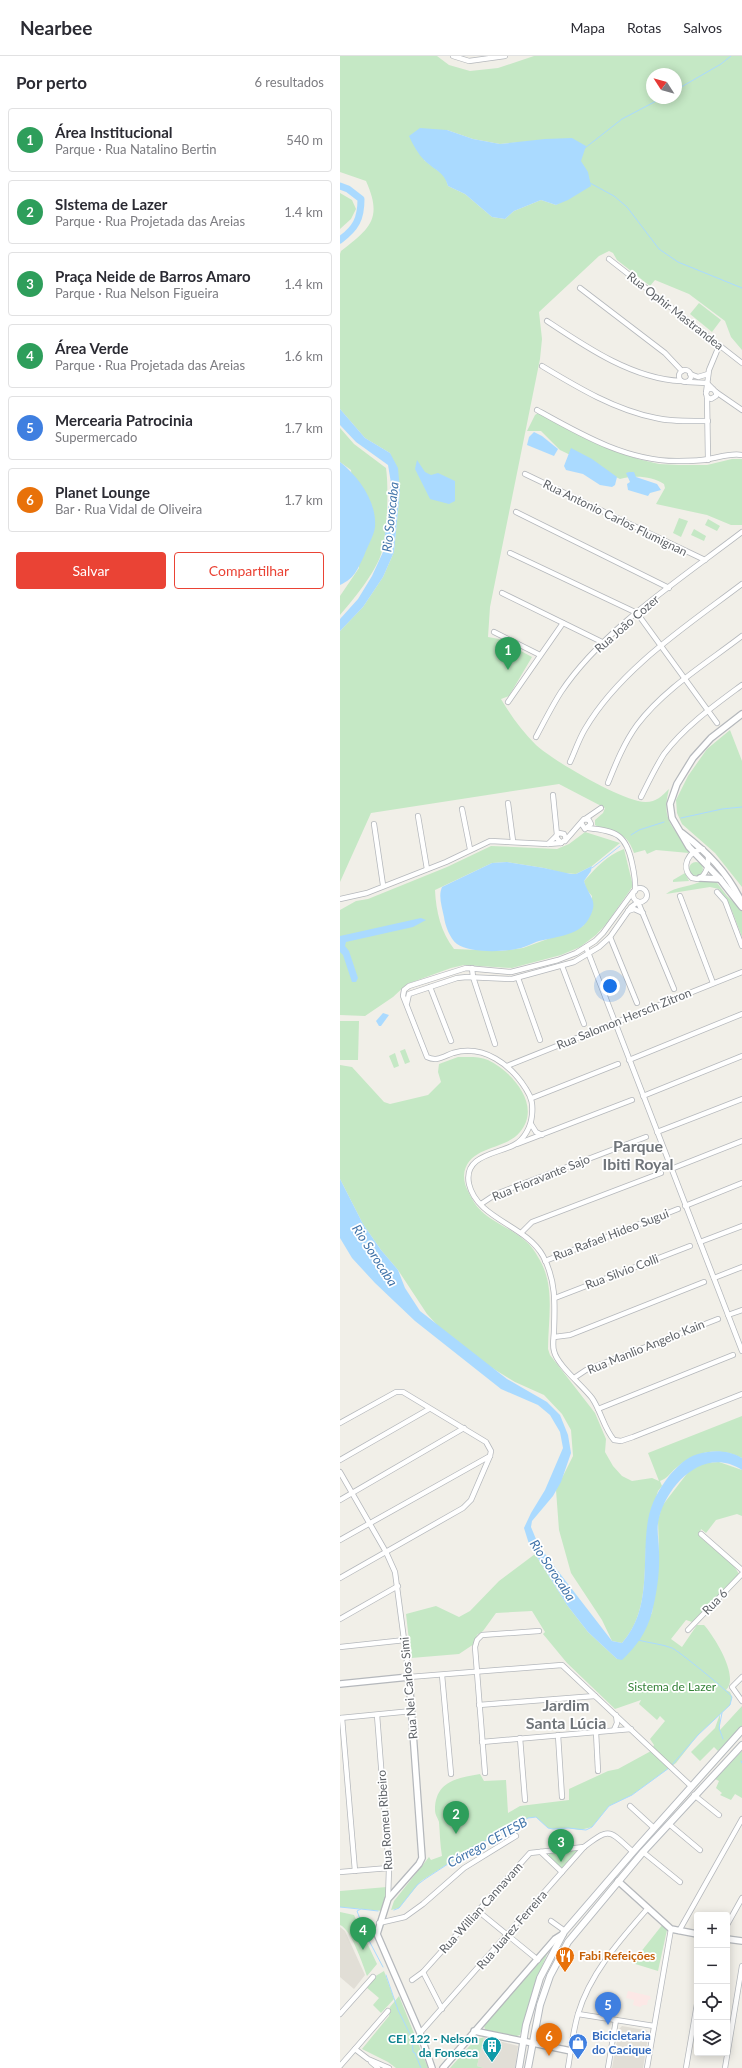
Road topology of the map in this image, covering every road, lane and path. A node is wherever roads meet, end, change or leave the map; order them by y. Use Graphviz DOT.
graph roads {
  1 [pos="453,56"];
  2 [pos="505,56"];
  3 [pos="608,259"];
  4 [pos="580,288"];
  5 [pos="547,320"];
  6 [pos="719,346"];
  7 [pos="742,363"];
  8 [pos="542,366"];
  9 [pos="682,371"];
  10 [pos="690,374"];
  11 [pos="708,374"];
  12 [pos="681,381"];
  13 [pos="687,382"];
  14 [pos="707,382"];
  15 [pos="715,390"];
  16 [pos="706,395"];
  17 [pos="723,398"];
  18 [pos="714,399"];
  19 [pos="708,407"];
  20 [pos="537,410"];
  21 [pos="742,410"];
  22 [pos="708,421"];
  23 [pos="742,455"];
  24 [pos="708,460"];
  25 [pos="525,474"];
  26 [pos="516,512"];
  27 [pos="742,532"];
  28 [pos="510,553"];
  29 [pos="705,560"];
  30 [pos="742,584"];
  31 [pos="669,588"];
  32 [pos="502,593"];
  33 [pos="637,613"];
  34 [pos="563,623"];
  35 [pos="494,632"];
  36 [pos="742,636"];
  37 [pos="604,643"];
  38 [pos="661,647"];
  39 [pos="540,655"];
  40 [pos="685,679"];
  41 [pos="742,685"];
  42 [pos="508,702"];
  43 [pos="708,710"];
  44 [pos="742,714"];
  45 [pos="717,723"];
  46 [pos="536,737"];
  47 [pos="570,762"];
  48 [pos="608,783"];
  49 [pos="552,795"];
  50 [pos="641,797"];
  51 [pos="508,803"];
  52 [pos="601,808"];
  53 [pos="462,809"];
  54 [pos="594,814"];
  55 [pos="418,816"];
  56 [pos="374,824"];
  57 [pos="587,825"];
  58 [pos="679,831"];
  59 [pos="575,832"];
  60 [pos="560,835"];
  61 [pos="513,841"];
  62 [pos="563,842"];
  63 [pos="548,844"];
  64 [pos="470,849"];
  65 [pos="703,849"];
  66 [pos="692,854"];
  67 [pos="708,855"];
  68 [pos="708,865"];
  69 [pos="427,869"];
  70 [pos="635,878"];
  71 [pos="700,878"];
  72 [pos="720,879"];
  73 [pos="384,885"];
  74 [pos="643,889"];
  75 [pos="634,892"];
  76 [pos="717,892"];
  77 [pos="680,896"];
  78 [pos="340,899"];
  79 [pos="641,901"];
  80 [pos="742,903"];
  81 [pos="742,907"];
  82 [pos="628,911"];
  83 [pos="644,914"];
  84 [pos="610,937"];
  85 [pos="742,946"];
  86 [pos="586,948"];
  87 [pos="588,954"];
  88 [pos="562,966"];
  89 [pos="472,968"];
  90 [pos="742,972"];
  91 [pos="473,977"];
  92 [pos="518,978"];
  93 [pos="713,983"];
  94 [pos="430,987"];
  95 [pos="674,989"];
  96 [pos="637,1003"];
  97 [pos="408,1008"];
  98 [pos="742,1014"];
  99 [pos="614,1023"];
  100 [pos="584,1024"];
  101 [pos="540,1040"];
  102 [pos="450,1041"];
  103 [pos="495,1044"];
  104 [pos="742,1056"];
  105 [pos="629,1060"];
  106 [pos="618,1064"];
  107 [pos="507,1066"];
  108 [pos="643,1096"];
  109 [pos="532,1098"];
  110 [pos="742,1099"];
  111 [pos="632,1100"];
  112 [pos="531,1124"];
  113 [pos="657,1132"];
  114 [pos="542,1135"];
  115 [pos="646,1137"];
  116 [pos="742,1141"];
  117 [pos="515,1144"];
  118 [pos="671,1169"];
  119 [pos="661,1173"];
  120 [pos="742,1184"];
  121 [pos="481,1204"];
  122 [pos="685,1206"];
  123 [pos="678,1209"];
  124 [pos="742,1226"];
  125 [pos="521,1233"];
  126 [pos="700,1242"];
  127 [pos="690,1246"];
  128 [pos="545,1261"];
  129 [pos="742,1267"];
  130 [pos="714,1278"];
  131 [pos="704,1282"];
  132 [pos="555,1298"];
  133 [pos="742,1310"];
  134 [pos="728,1315"];
  135 [pos="718,1319"];
  136 [pos="554,1337"];
  137 [pos="742,1351"];
  138 [pos="733,1355"];
  139 [pos="574,1378"];
  140 [pos="742,1394"];
  141 [pos="429,1409"];
  142 [pos="598,1409"];
  143 [pos="340,1423"];
  144 [pos="464,1428"];
  145 [pos="490,1456"];
  146 [pos="340,1460"];
  147 [pos="474,1465"];
  148 [pos="340,1472"];
  149 [pos="482,1475"];
  150 [pos="352,1493"];
  151 [pos="340,1500"];
  152 [pos="370,1524"];
  153 [pos="701,1534"];
  154 [pos="340,1540"];
  155 [pos="386,1552"];
  156 [pos="742,1570"];
  157 [pos="742,1574"];
  158 [pos="340,1578"];
  159 [pos="398,1586"];
  160 [pos="340,1618"];
  161 [pos="688,1630"];
  162 [pos="539,1631"];
  163 [pos="405,1640"];
  164 [pos="340,1647"];
  165 [pos="477,1671"];
  166 [pos="442,1675"];
  167 [pos="742,1677"];
  168 [pos="409,1678"];
  169 [pos="340,1684"];
  170 [pos="585,1687"];
  171 [pos="595,1696"];
  172 [pos="582,1697"];
  173 [pos="742,1701"];
  174 [pos="479,1705"];
  175 [pos="412,1711"];
  176 [pos="377,1715"];
  177 [pos="616,1715"];
  178 [pos="341,1718"];
  179 [pos="631,1729"];
  180 [pos="614,1730"];
  181 [pos="742,1730"];
  182 [pos="596,1732"];
  183 [pos="558,1735"];
  184 [pos="520,1738"];
  185 [pos="482,1742"];
  186 [pos="742,1745"];
  187 [pos="598,1771"];
  188 [pos="451,1774"];
  189 [pos="485,1774"];
  190 [pos="691,1786"];
  191 [pos="699,1790"];
  192 [pos="694,1796"];
  193 [pos="562,1797"];
  194 [pos="525,1800"];
  195 [pos="630,1806"];
  196 [pos="719,1815"];
  197 [pos="742,1818"];
  198 [pos="669,1824"];
  199 [pos="654,1828"];
  200 [pos="516,1836"];
  201 [pos="584,1847"];
  202 [pos="700,1850"];
  203 [pos="541,1852"];
  204 [pos="633,1852"];
  205 [pos="643,1852"];
  206 [pos="389,1868"];
  207 [pos="354,1871"];
  208 [pos="340,1872"];
  209 [pos="562,1872"];
  210 [pos="618,1881"];
  211 [pos="680,1882"];
  212 [pos="742,1898"];
  213 [pos="388,1901"];
  214 [pos="648,1908"];
  215 [pos="478,1911"];
  216 [pos="730,1920"];
  217 [pos="551,1921"];
  218 [pos="380,1923"];
  219 [pos="671,1928"];
  220 [pos="679,1931"];
  221 [pos="565,1932"];
  222 [pos="694,1934"];
  223 [pos="507,1936"];
  224 [pos="730,1939"];
  225 [pos="742,1941"];
  226 [pos="538,1960"];
  227 [pos="742,1966"];
  228 [pos="423,1972"];
  229 [pos="373,1977"];
  230 [pos="412,1980"];
  231 [pos="442,2009"];
  232 [pos="388,2011"];
  233 [pos="340,2014"];
  234 [pos="578,2014"];
  235 [pos="616,2020"];
  236 [pos="694,2020"];
  237 [pos="654,2026"];
  238 [pos="474,2031"];
  239 [pos="420,2033"];
  240 [pos="523,2041"];
  241 [pos="532,2043"];
  242 [pos="355,2049"];
  243 [pos="571,2051"];
  244 [pos="368,2059"];
  245 [pos="340,2066"];
  246 [pos="378,2068"];
  247 [pos="389,2068"];
  248 [pos="432,2068"];
  249 [pos="443,2068"];
  250 [pos="519,2068"];
  251 [pos="528,2068"];
  252 [pos="568,2068"];
  253 [pos="608,2068"];
  254 [pos="647,2068"];
  255 [pos="686,2068"];
  256 [pos="725,2068"];
  1 -- 2 [label="street"];
  3 -- 6 [label="street, Rua Ophir Mastrandea"];
  4 -- 9 [label="street"];
  5 -- 12 [label="street"];
  6 -- 7 [label="street, Rua Ophir Mastrandea"];
  6 -- 11 [label="street"];
  8 -- 22 [label="street"];
  9 -- 10 [label="street"];
  9 -- 12 [label="street"];
  10 -- 11 [label="street"];
  10 -- 13 [label="street"];
  11 -- 14 [label="street"];
  12 -- 13 [label="street"];
  13 -- 14 [label="street"];
  14 -- 15 [label="street"];
  14 -- 16 [label="street"];
  15 -- 16 [label="street"];
  15 -- 17 [label="street"];
  15 -- 18 [label="street"];
  16 -- 18 [label="street"];
  16 -- 19 [label="street"];
  17 -- 18 [label="street"];
  17 -- 21 [label="street"];
  18 -- 19 [label="street"];
  19 -- 22 [label="street"];
  20 -- 24 [label="street"];
  22 -- 24 [label="street"];
  23 -- 24 [label="street"];
  25 -- 29 [label="street, Rua Antonio Carlos Flumignan"];
  26 -- 31 [label="street"];
  27 -- 29 [label="street, Rua João Cozer"];
  28 -- 33 [label="street"];
  29 -- 31 [label="street, Rua João Cozer"];
  30 -- 38 [label="street"];
  31 -- 33 [label="street, Rua João Cozer"];
  32 -- 34 [label="street"];
  33 -- 37 [label="street, Rua João Cozer"];
  33 -- 38 [label="street"];
  34 -- 37 [label="street"];
  34 -- 39 [label="street"];
  35 -- 39 [label="street"];
  36 -- 40 [label="street"];
  37 -- 46 [label="street, Rua João Cozer"];
  38 -- 40 [label="street"];
  38 -- 47 [label="street"];
  39 -- 42 [label="street"];
  40 -- 43 [label="street"];
  40 -- 48 [label="street"];
  41 -- 43 [label="street"];
  43 -- 45 [label="street"];
  43 -- 50 [label="street"];
  44 -- 58 [label="street"];
  49 -- 60 [label="street"];
  51 -- 61 [label="street"];
  52 -- 54 [label="street"];
  53 -- 64 [label="street"];
  54 -- 57 [label="street"];
  54 -- 57 [label="street"];
  55 -- 69 [label="street"];
  56 -- 73 [label="street"];
  57 -- 59 [label="street"];
  57 -- 70 [label="street"];
  58 -- 65 [label="street"];
  58 -- 66 [label="street"];
  59 -- 60 [label="street"];
  59 -- 62 [label="street"];
  60 -- 62 [label="street"];
  60 -- 62 [label="street"];
  60 -- 63 [label="street"];
  61 -- 63 [label="street"];
  61 -- 64 [label="street"];
  62 -- 63 [label="street"];
  64 -- 69 [label="street"];
  65 -- 66 [label="street"];
  65 -- 67 [label="street"];
  66 -- 68 [label="street"];
  66 -- 71 [label="street"];
  67 -- 68 [label="street"];
  67 -- 80 [label="street"];
  68 -- 71 [label="street"];
  68 -- 72 [label="street"];
  69 -- 73 [label="street"];
  70 -- 74 [label="street"];
  70 -- 75 [label="street"];
  71 -- 72 [label="street"];
  72 -- 81 [label="street"];
  73 -- 78 [label="street"];
  74 -- 75 [label="street"];
  74 -- 79 [label="street"];
  75 -- 79 [label="street"];
  75 -- 86 [label="street"];
  76 -- 85 [label="street"];
  77 -- 93 [label="street"];
  79 -- 82 [label="street"];
  79 -- 83 [label="street"];
  82 -- 83 [label="street"];
  82 -- 84 [label="street"];
  83 -- 95 [label="street"];
  84 -- 87 [label="street"];
  84 -- 96 [label="street"];
  86 -- 87 [label="street"];
  86 -- 89 [label="street"];
  87 -- 88 [label="street"];
  87 -- 99 [label="street"];
  88 -- 92 [label="street"];
  88 -- 100 [label="street"];
  89 -- 91 [label="street"];
  89 -- 97 [label="street"];
  90 -- 93 [label="street, Rua Salomon Hersch Zitron"];
  91 -- 92 [label="street"];
  91 -- 94 [label="street"];
  91 -- 103 [label="street"];
  92 -- 101 [label="street"];
  93 -- 99 [label="street, Rua Salomon Hersch Zitron"];
  94 -- 97 [label="street"];
  94 -- 102 [label="street"];
  97 -- 107 [label="street"];
  98 -- 105 [label="street"];
  99 -- 105 [label="street"];
  99 -- 107 [label="street, Rua Salomon Hersch Zitron"];
  104 -- 108 [label="street"];
  105 -- 108 [label="street"];
  106 -- 109 [label="street"];
  107 -- 109 [label="street"];
  108 -- 113 [label="street"];
  109 -- 112 [label="street"];
  110 -- 113 [label="street"];
  111 -- 114 [label="street"];
  112 -- 114 [label="street"];
  112 -- 117 [label="street"];
  113 -- 118 [label="street"];
  114 -- 117 [label="street"];
  115 -- 121 [label="street, Rua Fioravante Sajo"];
  116 -- 118 [label="street"];
  117 -- 121 [label="street"];
  118 -- 122 [label="street"];
  119 -- 125 [label="street"];
  120 -- 122 [label="street"];
  121 -- 125 [label="street"];
  122 -- 126 [label="street"];
  123 -- 128 [label="street, Rua Rafael Hideo Sugui"];
  124 -- 126 [label="street"];
  125 -- 128 [label="street"];
  126 -- 130 [label="street"];
  127 -- 132 [label="street, Rua Silvio Colli"];
  128 -- 132 [label="street"];
  129 -- 130 [label="street"];
  130 -- 134 [label="street"];
  131 -- 136 [label="street"];
  132 -- 136 [label="street"];
  133 -- 134 [label="street"];
  134 -- 137 [label="street"];
  135 -- 139 [label="street, Rua Manlio Angelo Kain"];
  136 -- 139 [label="street"];
  138 -- 142 [label="street"];
  139 -- 142 [label="street"];
  140 -- 142 [label="street"];
  141 -- 143 [label="street"];
  141 -- 144 [label="street"];
  141 -- 146 [label="street"];
  144 -- 145 [label="street"];
  144 -- 150 [label="street"];
  145 -- 147 [label="street"];
  145 -- 149 [label="street"];
  147 -- 149 [label="street"];
  147 -- 152 [label="street"];
  148 -- 150 [label="street, Rua Nei Carlos Simi"];
  149 -- 155 [label="street"];
  150 -- 151 [label="street"];
  150 -- 152 [label="street, Rua Nei Carlos Simi"];
  152 -- 154 [label="street"];
  152 -- 155 [label="street, Rua Nei Carlos Simi"];
  153 -- 156 [label="street"];
  155 -- 158 [label="street"];
  155 -- 159 [label="street, Rua Nei Carlos Simi"];
  157 -- 161 [label="street, Rua 6"];
  159 -- 160 [label="street"];
  159 -- 163 [label="street, Rua Nei Carlos Simi"];
  162 -- 165 [label="street"];
  163 -- 164 [label="street"];
  163 -- 168 [label="street, Rua Nei Carlos Simi"];
  165 -- 166 [label="street"];
  165 -- 170 [label="street"];
  165 -- 174 [label="street"];
  166 -- 168 [label="street"];
  166 -- 188 [label="street"];
  167 -- 173 [label="street"];
  168 -- 169 [label="street"];
  168 -- 175 [label="street, Rua Nei Carlos Simi"];
  170 -- 171 [label="street"];
  170 -- 172 [label="street"];
  171 -- 172 [label="street"];
  171 -- 177 [label="street"];
  172 -- 174 [label="street"];
  174 -- 185 [label="street"];
  175 -- 176 [label="street"];
  175 -- 213 [label="street, Rua Nei Carlos Simi"];
  176 -- 178 [label="street"];
  176 -- 206 [label="street, Rua Romeu Ribeiro"];
  177 -- 179 [label="street"];
  177 -- 180 [label="street"];
  178 -- 207 [label="street"];
  179 -- 180 [label="street"];
  179 -- 190 [label="street"];
  180 -- 182 [label="street"];
  181 -- 190 [label="main road"];
  182 -- 183 [label="street"];
  182 -- 187 [label="street"];
  183 -- 184 [label="street"];
  183 -- 193 [label="street"];
  184 -- 185 [label="street"];
  184 -- 194 [label="street"];
  185 -- 189 [label="street"];
  186 -- 191 [label="main road"];
  190 -- 191 [label="main road"];
  190 -- 199 [label="main road"];
  191 -- 192 [label="main road"];
  192 -- 196 [label="street"];
  192 -- 198 [label="main road"];
  195 -- 199 [label="street"];
  197 -- 220 [label="street"];
  198 -- 202 [label="street"];
  198 -- 205 [label="main road"];
  199 -- 204 [label="main road"];
  200 -- 218 [label="street"];
  201 -- 203 [label="street, Rua Willian Cannavam"];
  201 -- 204 [label="street, Rua Juarez Ferreira"];
  201 -- 209 [label="street, Rua Juarez Ferreira"];
  203 -- 209 [label="street"];
  203 -- 215 [label="street, Rua Willian Cannavam"];
  204 -- 221 [label="main road"];
  205 -- 210 [label="main road"];
  205 -- 211 [label="street"];
  206 -- 207 [label="street"];
  206 -- 213 [label="street, Rua Romeu Ribeiro"];
  207 -- 208 [label="street"];
  209 -- 223 [label="street, Rua Juarez Ferreira"];
  210 -- 214 [label="street"];
  210 -- 241 [label="main road"];
  212 -- 216 [label="street"];
  213 -- 218 [label="street, Rua Romeu Ribeiro"];
  214 -- 219 [label="street"];
  214 -- 234 [label="street"];
  215 -- 223 [label="street"];
  215 -- 228 [label="street, Rua Willian Cannavam"];
  217 -- 221 [label="street"];
  218 -- 239 [label="street, Rua Romeu Ribeiro"];
  219 -- 220 [label="street"];
  219 -- 237 [label="street"];
  220 -- 222 [label="street"];
  221 -- 226 [label="street"];
  221 -- 240 [label="main road"];
  223 -- 226 [label="street"];
  223 -- 231 [label="street, Rua Juarez Ferreira"];
  224 -- 225 [label="street"];
  226 -- 238 [label="street"];
  227 -- 256 [label="street"];
  228 -- 230 [label="street, Rua Willian Cannavam"];
  228 -- 231 [label="street"];
  229 -- 233 [label="street"];
  231 -- 239 [label="street, Rua Juarez Ferreira"];
  232 -- 242 [label="street"];
  234 -- 235 [label="street"];
  234 -- 243 [label="street"];
  235 -- 237 [label="street"];
  235 -- 253 [label="street"];
  236 -- 255 [label="street"];
  237 -- 254 [label="street"];
  238 -- 240 [label="street"];
  238 -- 249 [label="street"];
  239 -- 248 [label="street, Rua Romeu Ribeiro"];
  240 -- 241 [label="street"];
  240 -- 250 [label="main road"];
  241 -- 243 [label="street"];
  241 -- 251 [label="main road"];
  242 -- 244 [label="street"];
  242 -- 245 [label="street"];
  243 -- 252 [label="street"];
  244 -- 246 [label="street"];
  244 -- 247 [label="street"];
}
